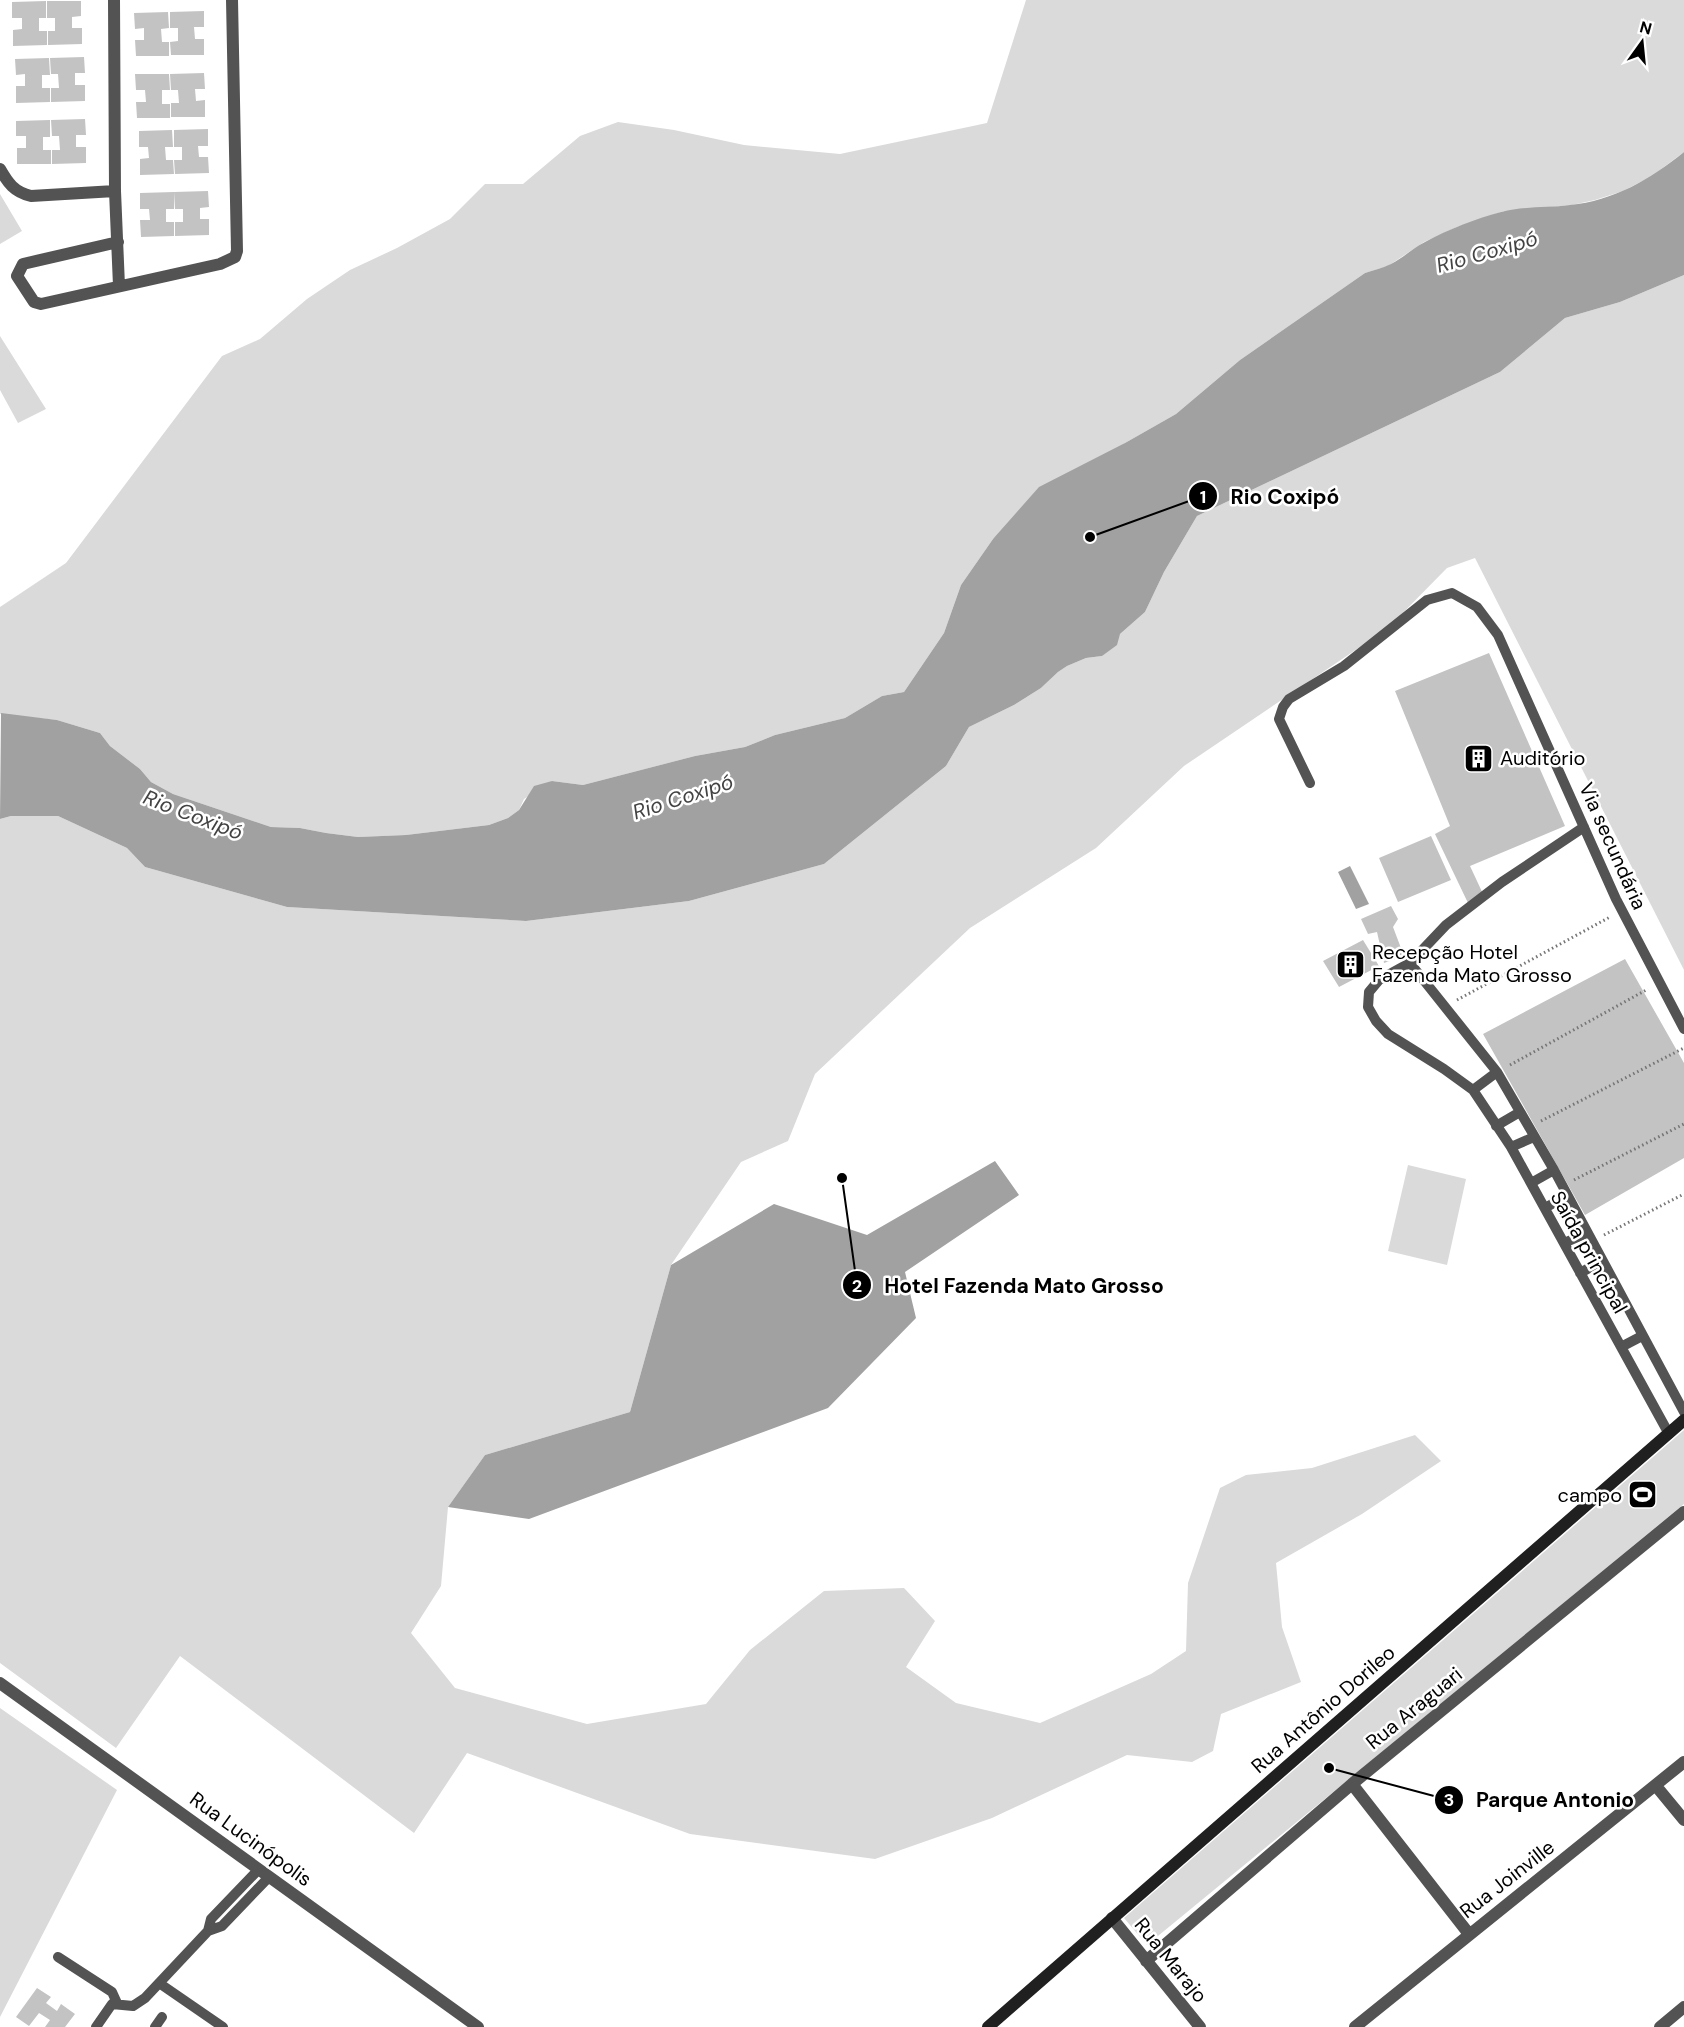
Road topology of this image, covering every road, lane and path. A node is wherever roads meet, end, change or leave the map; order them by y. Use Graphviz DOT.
graph roads {
  1 [pos="114,0"];
  2 [pos="232,0"];
  3 [pos="0,169"];
  4 [pos="115,191"];
  5 [pos="118,242"];
  6 [pos="120,286"];
  7 [pos="1310,783"];
  8 [pos="1584,827"];
  9 [pos="1622,911"];
  10 [pos="1410,963"];
  11 [pos="1659,983"];
  12 [pos="1445,1007"];
  13 [pos="1684,1029"];
  14 [pos="1684,1048"];
  15 [pos="1497,1072"];
  16 [pos="1473,1090"];
  17 [pos="1520,1112"];
  18 [pos="1684,1124"];
  19 [pos="1497,1126"];
  20 [pos="1531,1132"];
  21 [pos="1511,1148"];
  22 [pos="1554,1170"];
  23 [pos="1531,1183"];
  24 [pos="1564,1191"];
  25 [pos="1684,1194"];
  26 [pos="1545,1208"];
  27 [pos="1589,1237"];
  28 [pos="1564,1243"];
  29 [pos="1602,1261"];
  30 [pos="1580,1273"];
  31 [pos="1642,1336"];
  32 [pos="1621,1347"];
  33 [pos="1684,1412"];
  34 [pos="1684,1420"];
  35 [pos="1669,1434"];
  36 [pos="1684,1512"];
  37 [pos="0,1683"];
  38 [pos="1684,1762"];
  39 [pos="1352,1784"];
  40 [pos="1656,1786"];
  41 [pos="1684,1820"];
  42 [pos="264,1873"];
  43 [pos="1112,1918"];
  44 [pos="1469,1934"];
  45 [pos="58,1957"];
  46 [pos="1146,1961"];
  47 [pos="159,1983"];
  48 [pos="117,2003"];
  49 [pos="1684,2007"];
  50 [pos="162,2017"];
  51 [pos="96,2027"];
  52 [pos="155,2027"];
  53 [pos="223,2027"];
  54 [pos="478,2027"];
  55 [pos="988,2027"];
  56 [pos="1200,2027"];
  57 [pos="1355,2027"];
  58 [pos="1660,2027"];
  1 -- 4 [label="street"];
  2 -- 6 [label="street"];
  3 -- 4 [label="street"];
  4 -- 5 [label="street"];
  5 -- 6 [label="street"];
  5 -- 6 [label="street"];
  7 -- 8 [label="lane, Via secundária"];
  8 -- 9 [label="lane, Via secundária"];
  8 -- 10 [label="lane"];
  9 -- 11 [label="lane, Via secundária"];
  9 -- 12 [label="path"];
  10 -- 12 [label="lane"];
  10 -- 16 [label="lane"];
  11 -- 13 [label="lane, Via secundária"];
  11 -- 15 [label="path"];
  12 -- 15 [label="lane"];
  14 -- 20 [label="path"];
  15 -- 16 [label="lane"];
  15 -- 17 [label="lane"];
  16 -- 19 [label="lane, Saída principal"];
  17 -- 19 [label="lane"];
  17 -- 20 [label="lane"];
  18 -- 24 [label="path"];
  19 -- 21 [label="lane, Saída principal"];
  20 -- 21 [label="lane"];
  20 -- 22 [label="lane"];
  21 -- 23 [label="lane, Saída principal"];
  22 -- 23 [label="lane"];
  22 -- 24 [label="lane"];
  23 -- 26 [label="lane, Saída principal"];
  24 -- 26 [label="lane"];
  24 -- 27 [label="lane"];
  25 -- 27 [label="path"];
  26 -- 28 [label="lane, Saída principal"];
  27 -- 28 [label="lane"];
  27 -- 29 [label="lane"];
  28 -- 30 [label="lane, Saída principal"];
  29 -- 30 [label="lane"];
  29 -- 31 [label="lane"];
  30 -- 32 [label="lane, Saída principal"];
  31 -- 32 [label="lane"];
  31 -- 33 [label="lane"];
  32 -- 35 [label="lane, Saída principal"];
  34 -- 35 [label="street, Rua Antônio Dorileo"];
  35 -- 43 [label="street, Rua Antônio Dorileo"];
  36 -- 39 [label="street, Rua Araguari"];
  37 -- 42 [label="street, Rua Lucinópolis"];
  38 -- 40 [label="street, Rua Joinville"];
  39 -- 44 [label="street"];
  39 -- 46 [label="street, Rua Araguari"];
  40 -- 41 [label="street"];
  40 -- 44 [label="street, Rua Joinville"];
  42 -- 47 [label="lane"];
  42 -- 54 [label="street, Rua Lucinópolis"];
  43 -- 46 [label="street, Rua Marajo"];
  43 -- 55 [label="street, Rua Antônio Dorileo"];
  44 -- 57 [label="street, Rua Joinville"];
  45 -- 48 [label="lane"];
  46 -- 56 [label="street, Rua Marajo"];
  47 -- 48 [label="lane"];
  47 -- 53 [label="lane"];
  48 -- 51 [label="lane"];
  49 -- 58 [label="street"];
  50 -- 52 [label="lane"];
}
